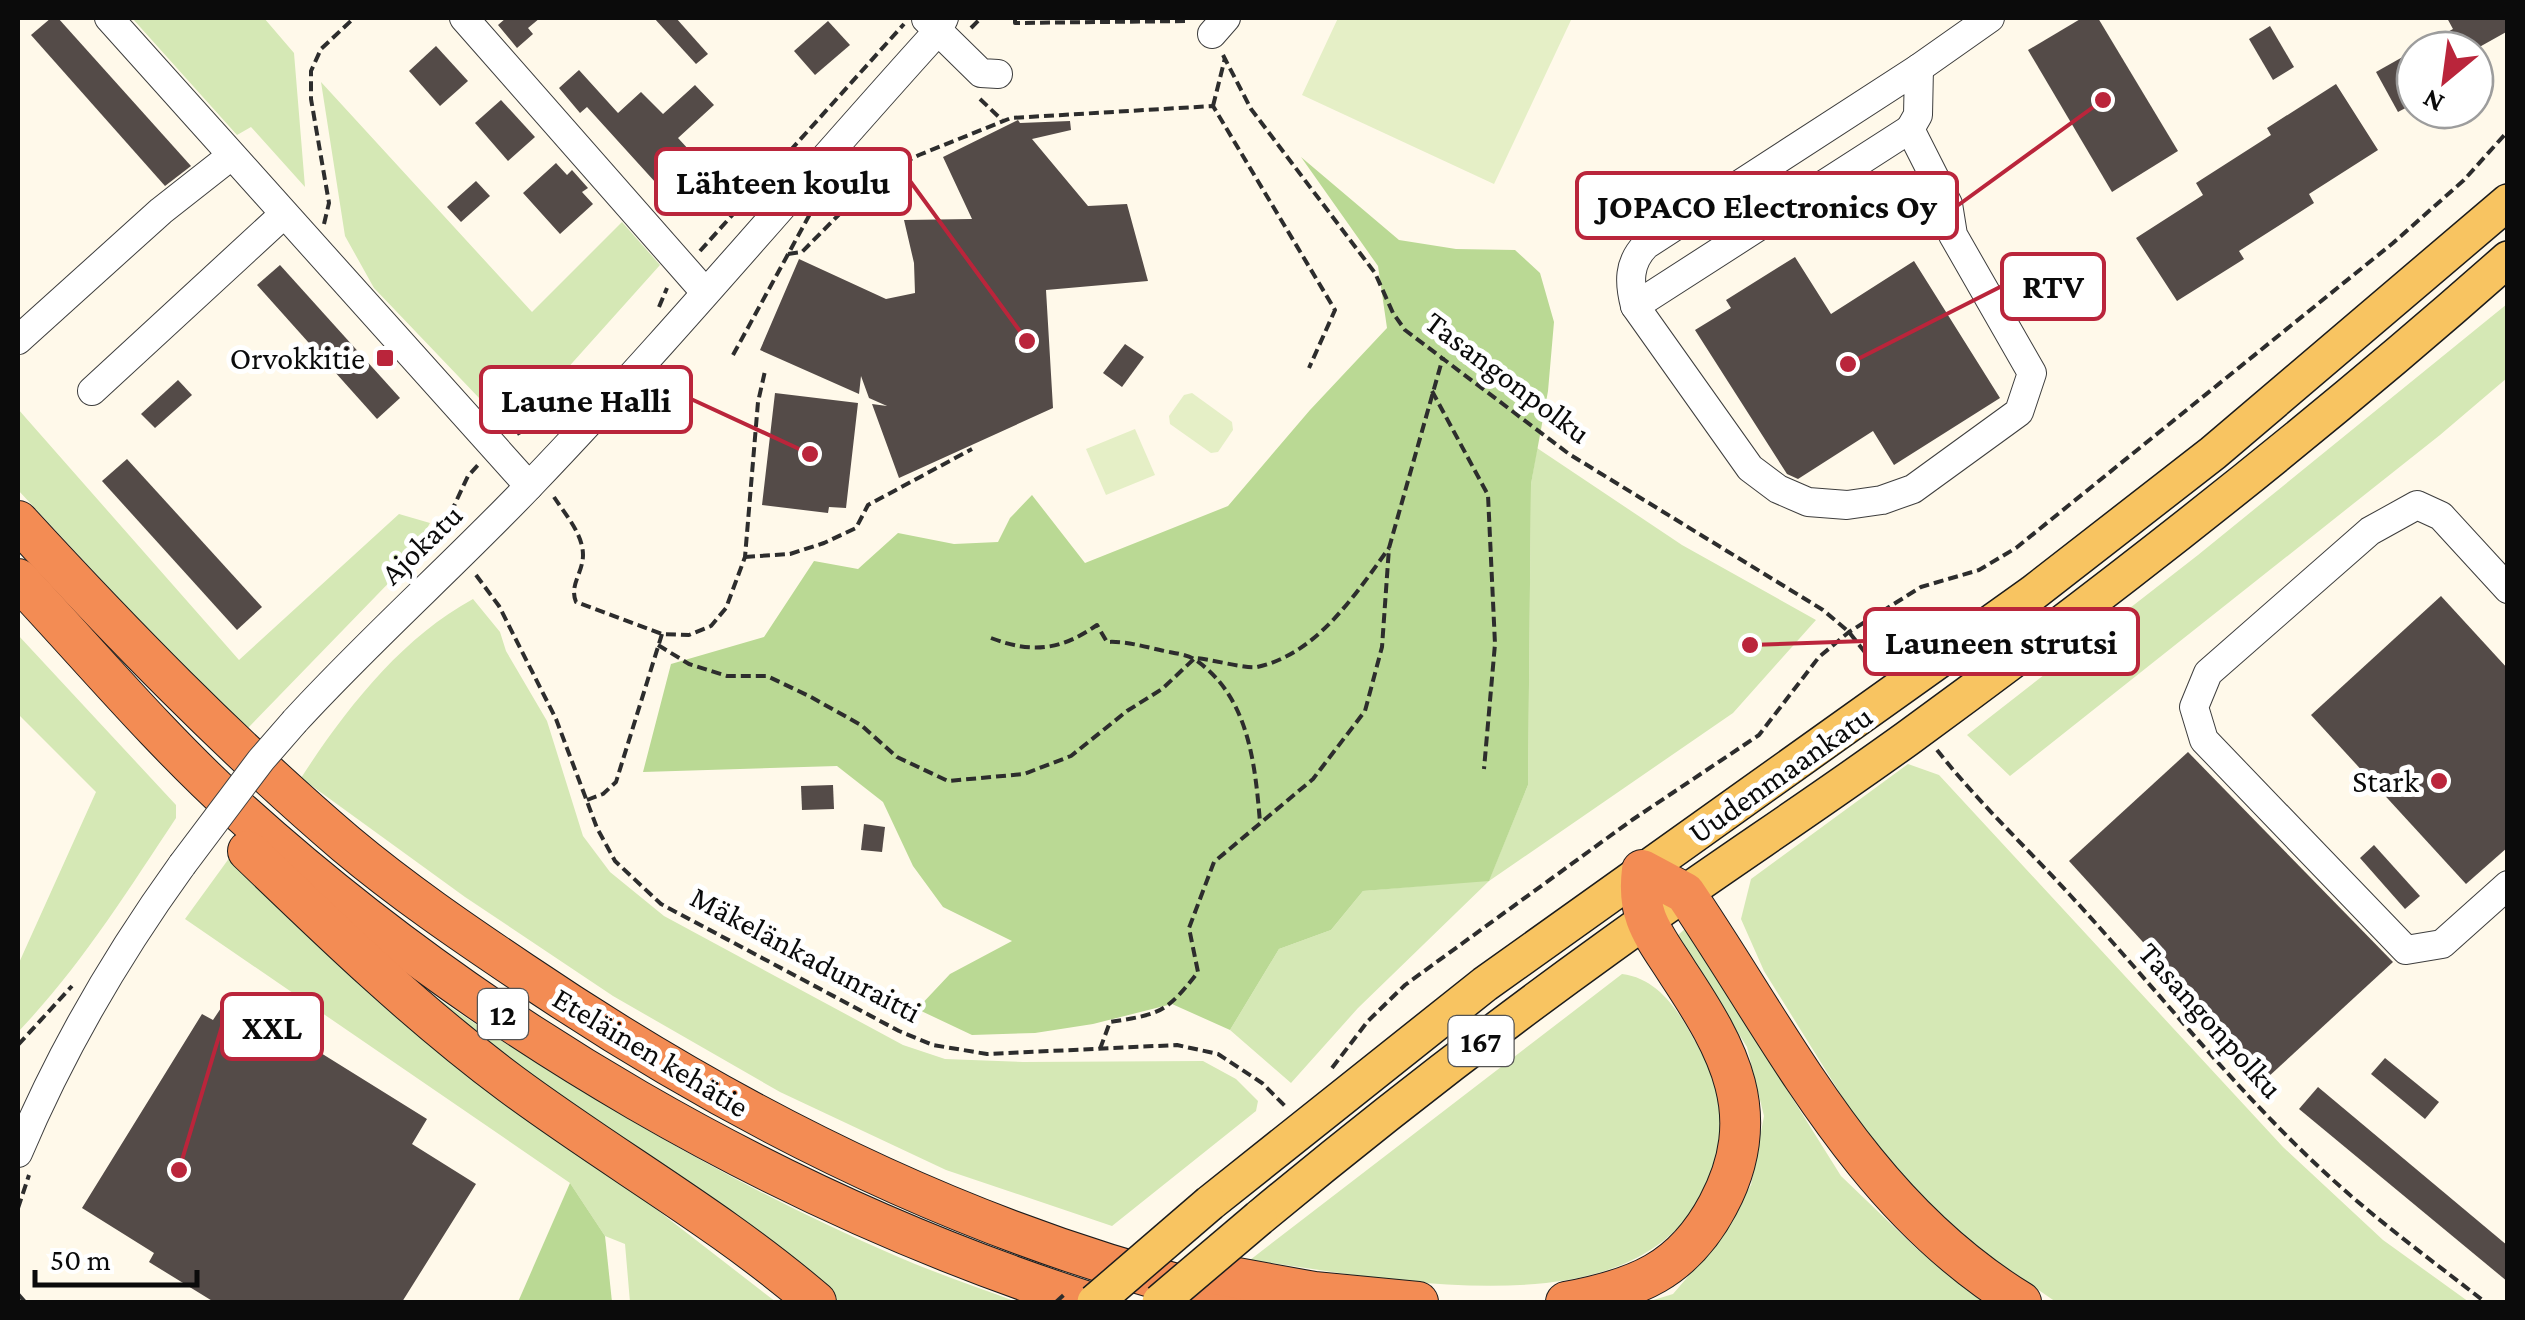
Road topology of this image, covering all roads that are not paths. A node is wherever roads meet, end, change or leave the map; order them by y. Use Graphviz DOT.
graph roads {
  1 [pos="109,18"];
  2 [pos="464,18"];
  3 [pos="1990,18"];
  4 [pos="969,20"];
  5 [pos="936,22"];
  6 [pos="1918,68"];
  7 [pos="998,74"];
  8 [pos="1910,129"];
  9 [pos="232,156"];
  10 [pos="2508,202"];
  11 [pos="283,215"];
  12 [pos="2508,259"];
  13 [pos="706,292"];
  14 [pos="1635,306"];
  15 [pos="18,340"];
  16 [pos="92,391"];
  17 [pos="542,492"];
  18 [pos="18,521"];
  19 [pos="18,579"];
  20 [pos="2508,589"];
  21 [pos="18,596"];
  22 [pos="1642,870"];
  23 [pos="2508,884"];
  24 [pos="1685,893"];
  25 [pos="1644,921"];
  26 [pos="18,1153"];
  27 [pos="858,1166"];
  28 [pos="816,1302"];
  29 [pos="1092,1302"];
  30 [pos="1160,1302"];
  31 [pos="1248,1302"];
  32 [pos="1418,1302"];
  33 [pos="1566,1302"];
  34 [pos="2021,1302"];
  1 -- 9 [label="street"];
  2 -- 13 [label="street"];
  3 -- 6 [label="street"];
  4 -- 5 [label="street, Ajokatu"];
  5 -- 7 [label="street"];
  5 -- 13 [label="street, Ajokatu"];
  6 -- 8 [label="street"];
  6 -- 14 [label="street"];
  8 -- 14 [label="street"];
  8 -- 14 [label="street"];
  9 -- 11 [label="street"];
  9 -- 15 [label="street"];
  10 -- 22 [label="main road, Uudenmaankatu"];
  11 -- 16 [label="street"];
  11 -- 17 [label="street"];
  12 -- 24 [label="main road, Uudenmaankatu / 167"];
  13 -- 17 [label="street, Ajokatu"];
  17 -- 26 [label="street, Ajokatu, bridge"];
  18 -- 27 [label="highway, Eteläinen kehätie / 12"];
  19 -- 29 [label="highway, Eteläinen kehätie / 12"];
  20 -- 23 [label="street"];
  21 -- 28 [label="highway"];
  22 -- 24 [label="highway"];
  22 -- 25 [label="highway"];
  22 -- 29 [label="main road, Uudenmaankatu, bridge"];
  24 -- 25 [label="main road, Uudenmaankatu / 167"];
  24 -- 34 [label="highway"];
  25 -- 30 [label="main road, Uudenmaankatu / 167, bridge"];
  25 -- 33 [label="highway"];
  27 -- 31 [label="highway, Eteläinen kehätie / 12"];
  27 -- 32 [label="highway"];
}
